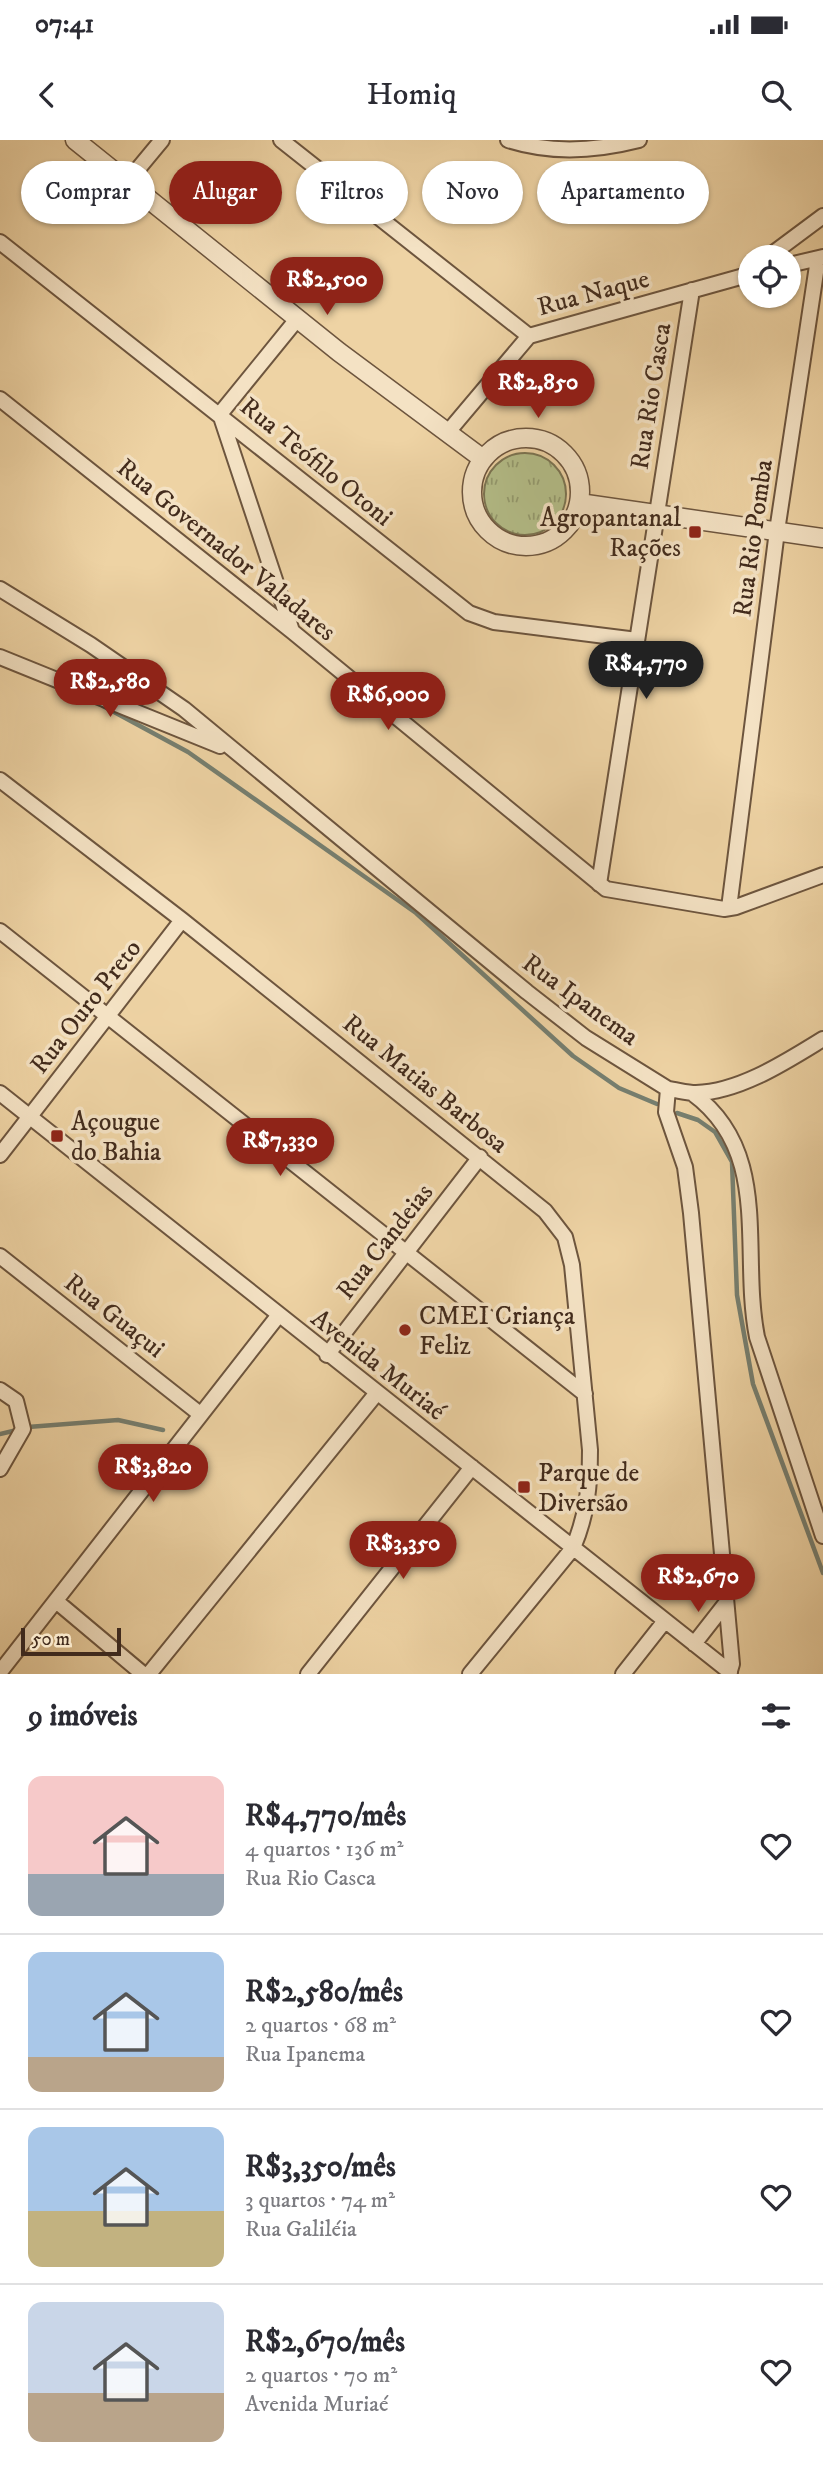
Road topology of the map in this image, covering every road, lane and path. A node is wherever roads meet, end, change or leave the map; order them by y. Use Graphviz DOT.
graph roads {
  1 [pos="75,140"];
  2 [pos="162,140"];
  3 [pos="281,140"];
  4 [pos="508,140"];
  5 [pos="639,140"];
  6 [pos="102,161"];
  7 [pos="145,161"];
  8 [pos="155,203"];
  9 [pos="823,216"];
  10 [pos="0,242"];
  11 [pos="784,245"];
  12 [pos="820,258"];
  13 [pos="801,262"];
  14 [pos="738,276"];
  15 [pos="692,290"];
  16 [pos="298,318"];
  17 [pos="529,336"];
  18 [pos="0,399"];
  19 [pos="220,414"];
  20 [pos="448,432"];
  21 [pos="483,459"];
  22 [pos="579,503"];
  23 [pos="656,514"];
  24 [pos="777,531"];
  25 [pos="823,538"];
  26 [pos="0,589"];
  27 [pos="293,632"];
  28 [pos="638,640"];
  29 [pos="0,657"];
  30 [pos="231,751"];
  31 [pos="0,780"];
  32 [pos="823,875"];
  33 [pos="599,884"];
  34 [pos="729,908"];
  35 [pos="183,920"];
  36 [pos="0,932"];
  37 [pos="107,1018"];
  38 [pos="823,1039"];
  39 [pos="668,1089"];
  40 [pos="0,1093"];
  41 [pos="692,1093"];
  42 [pos="31,1117"];
  43 [pos="0,1155"];
  44 [pos="480,1157"];
  45 [pos="405,1255"];
  46 [pos="0,1256"];
  47 [pos="278,1316"];
  48 [pos="327,1355"];
  49 [pos="2,1391"];
  50 [pos="376,1394"];
  51 [pos="585,1394"];
  52 [pos="200,1414"];
  53 [pos="472,1467"];
  54 [pos="0,1469"];
  55 [pos="823,1536"];
  56 [pos="573,1548"];
  57 [pos="56,1601"];
  58 [pos="726,1603"];
  59 [pos="664,1622"];
  60 [pos="694,1644"];
  61 [pos="0,1672"];
  62 [pos="730,1673"];
  63 [pos="143,1674"];
  64 [pos="149,1674"];
  65 [pos="307,1674"];
  66 [pos="470,1674"];
  67 [pos="623,1674"];
  1 -- 6 [label="street"];
  2 -- 7 [label="street"];
  3 -- 17 [label="street"];
  4 -- 5 [label="street"];
  8 -- 16 [label="street"];
  9 -- 11 [label="street"];
  10 -- 19 [label="street, Rua Teófilo Otoni"];
  12 -- 13 [label="street"];
  12 -- 24 [label="street, Rua Rio Pomba"];
  14 -- 15 [label="street, Rua Naque"];
  15 -- 17 [label="street, Rua Naque"];
  15 -- 23 [label="street, Rua Rio Casca"];
  16 -- 19 [label="street"];
  16 -- 20 [label="street"];
  17 -- 20 [label="street, Rua Naque"];
  18 -- 27 [label="street, Rua Governador Valadares"];
  19 -- 27 [label="street"];
  19 -- 28 [label="street, Rua Teófilo Otoni"];
  20 -- 21 [label="street"];
  21 -- 22 [label="street"];
  21 -- 22 [label="street"];
  22 -- 23 [label="street"];
  23 -- 24 [label="street"];
  23 -- 28 [label="street, Rua Rio Casca"];
  24 -- 25 [label="street"];
  24 -- 34 [label="street, Rua Rio Pomba"];
  26 -- 30 [label="street, Rua Ipanema"];
  27 -- 33 [label="street, Rua Governador Valadares"];
  28 -- 33 [label="street, Rua Rio Casca"];
  29 -- 30 [label="street"];
  30 -- 39 [label="street, Rua Ipanema"];
  31 -- 35 [label="street, Rua Matias Barbosa"];
  32 -- 34 [label="street, Rua Governador Valadares"];
  33 -- 34 [label="street, Rua Governador Valadares"];
  35 -- 37 [label="street, Rua Ouro Preto"];
  35 -- 44 [label="street, Rua Matias Barbosa"];
  36 -- 37 [label="street"];
  37 -- 42 [label="street, Rua Ouro Preto"];
  37 -- 45 [label="street"];
  38 -- 41 [label="street"];
  39 -- 41 [label="street"];
  39 -- 58 [label="street"];
  40 -- 42 [label="street, Avenida Muriaé"];
  41 -- 55 [label="street"];
  42 -- 43 [label="street, Rua Ouro Preto"];
  42 -- 47 [label="street, Avenida Muriaé"];
  44 -- 45 [label="street, Rua Candeias"];
  44 -- 51 [label="street, Rua Matias Barbosa"];
  45 -- 48 [label="street, Rua Candeias"];
  45 -- 51 [label="street"];
  46 -- 52 [label="street, Rua Guaçui"];
  47 -- 48 [label="street, Avenida Muriaé"];
  47 -- 52 [label="street"];
  48 -- 50 [label="street, Avenida Muriaé"];
  49 -- 54 [label="street"];
  50 -- 53 [label="street, Avenida Muriaé"];
  50 -- 64 [label="street"];
  51 -- 56 [label="street, Rua Matias Barbosa"];
  52 -- 57 [label="street"];
  53 -- 56 [label="street, Avenida Muriaé"];
  53 -- 65 [label="street"];
  56 -- 59 [label="street, Avenida Muriaé"];
  56 -- 66 [label="street"];
  57 -- 61 [label="street"];
  57 -- 63 [label="street"];
  58 -- 60 [label="street"];
  58 -- 62 [label="street"];
  59 -- 60 [label="street, Avenida Muriaé"];
  59 -- 67 [label="street"];
  60 -- 62 [label="street, Avenida Muriaé"];
}
